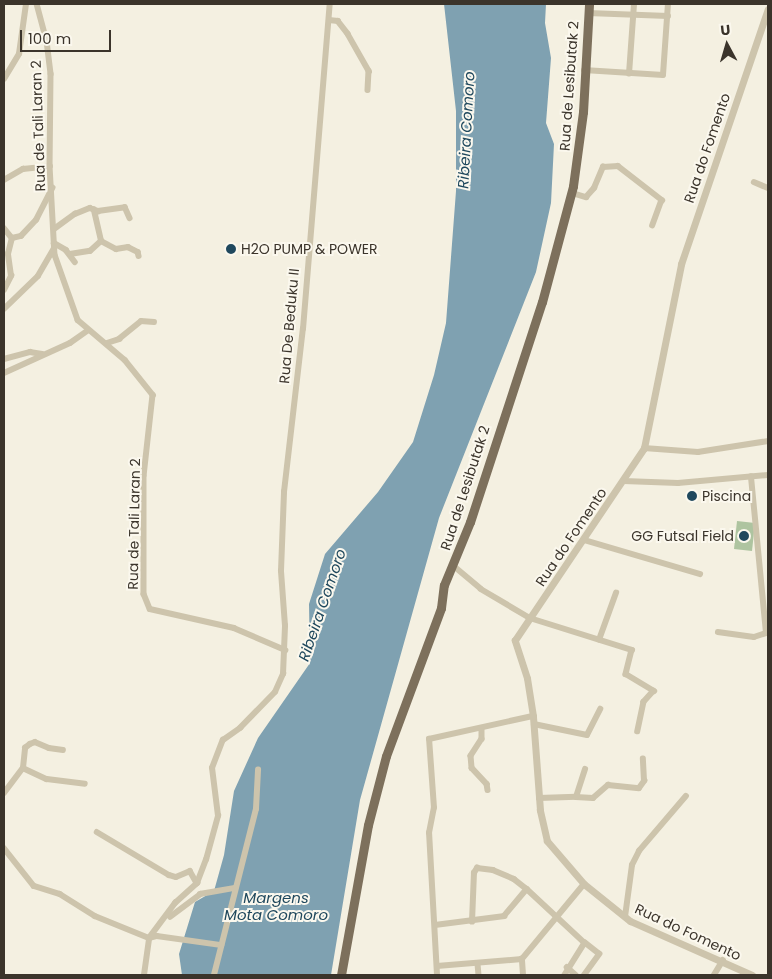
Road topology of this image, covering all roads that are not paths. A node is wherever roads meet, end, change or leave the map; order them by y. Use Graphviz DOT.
graph roads {
  1 [pos="26,4"];
  2 [pos="37,4"];
  3 [pos="330,4"];
  4 [pos="634,4"];
  5 [pos="668,4"];
  6 [pos="588,8"];
  7 [pos="768,9"];
  8 [pos="633,15"];
  9 [pos="668,16"];
  10 [pos="329,20"];
  11 [pos="584,70"];
  12 [pos="629,74"];
  13 [pos="4,78"];
  14 [pos="368,90"];
  15 [pos="50,166"];
  16 [pos="4,180"];
  17 [pos="754,182"];
  18 [pos="52,187"];
  19 [pos="768,188"];
  20 [pos="572,192"];
  21 [pos="94,210"];
  22 [pos="130,218"];
  23 [pos="653,225"];
  24 [pos="4,228"];
  25 [pos="54,230"];
  26 [pos="12,238"];
  27 [pos="101,241"];
  28 [pos="54,245"];
  29 [pos="70,254"];
  30 [pos="139,256"];
  31 [pos="75,262"];
  32 [pos="4,290"];
  33 [pos="4,309"];
  34 [pos="154,322"];
  35 [pos="87,331"];
  36 [pos="107,343"];
  37 [pos="42,354"];
  38 [pos="4,359"];
  39 [pos="4,373"];
  40 [pos="768,441"];
  41 [pos="644,448"];
  42 [pos="768,475"];
  43 [pos="750,478"];
  44 [pos="624,481"];
  45 [pos="584,540"];
  46 [pos="454,566"];
  47 [pos="700,574"];
  48 [pos="616,593"];
  49 [pos="530,618"];
  50 [pos="718,632"];
  51 [pos="598,640"];
  52 [pos="285,650"];
  53 [pos="600,710"];
  54 [pos="534,720"];
  55 [pos="482,728"];
  56 [pos="638,731"];
  57 [pos="63,750"];
  58 [pos="643,759"];
  59 [pos="23,768"];
  60 [pos="586,769"];
  61 [pos="258,770"];
  62 [pos="85,784"];
  63 [pos="488,790"];
  64 [pos="4,793"];
  65 [pos="686,796"];
  66 [pos="539,798"];
  67 [pos="576,798"];
  68 [pos="97,832"];
  69 [pos="4,848"];
  70 [pos="197,883"];
  71 [pos="584,884"];
  72 [pos="234,888"];
  73 [pos="527,889"];
  74 [pos="556,917"];
  75 [pos="625,917"];
  76 [pos="164,922"];
  77 [pos="472,922"];
  78 [pos="435,925"];
  79 [pos="149,938"];
  80 [pos="585,943"];
  81 [pos="221,945"];
  82 [pos="522,959"];
  83 [pos="724,960"];
  84 [pos="478,964"];
  85 [pos="437,966"];
  86 [pos="567,967"];
  87 [pos="144,975"];
  88 [pos="214,975"];
  89 [pos="341,975"];
  90 [pos="438,975"];
  91 [pos="479,975"];
  92 [pos="523,975"];
  93 [pos="564,975"];
  94 [pos="576,975"];
  95 [pos="584,975"];
  96 [pos="714,975"];
  97 [pos="752,975"];
  1 -- 13 [label="street"];
  2 -- 15 [label="street, Rua de Tali Laran 2"];
  3 -- 10 [label="street, Rua De Beduku II"];
  4 -- 8 [label="street"];
  5 -- 9 [label="street"];
  6 -- 8 [label="street"];
  6 -- 11 [label="main road, Rua de Lesibutak 2"];
  7 -- 41 [label="street, Rua do Fomento"];
  8 -- 9 [label="street"];
  8 -- 12 [label="street"];
  9 -- 12 [label="street"];
  10 -- 14 [label="street"];
  10 -- 52 [label="street, Rua De Beduku II"];
  11 -- 12 [label="street"];
  11 -- 20 [label="main road, Rua de Lesibutak 2"];
  15 -- 16 [label="street"];
  15 -- 18 [label="street, Rua de Tali Laran 2"];
  17 -- 19 [label="street"];
  18 -- 25 [label="street, Rua de Tali Laran 2"];
  18 -- 26 [label="street"];
  20 -- 23 [label="street"];
  20 -- 46 [label="main road, Rua de Lesibutak 2"];
  21 -- 22 [label="street"];
  21 -- 25 [label="street"];
  21 -- 27 [label="street"];
  24 -- 26 [label="street"];
  25 -- 28 [label="street, Rua de Tali Laran 2"];
  26 -- 32 [label="street"];
  27 -- 29 [label="street"];
  27 -- 30 [label="street"];
  28 -- 29 [label="street"];
  28 -- 33 [label="street"];
  28 -- 35 [label="street, Rua de Tali Laran 2"];
  29 -- 31 [label="street"];
  34 -- 36 [label="street"];
  35 -- 36 [label="street, Rua de Tali Laran 2"];
  35 -- 37 [label="street"];
  36 -- 52 [label="street, Rua de Tali Laran 2"];
  37 -- 38 [label="street"];
  37 -- 39 [label="street"];
  40 -- 41 [label="street"];
  41 -- 44 [label="street, Rua do Fomento"];
  42 -- 43 [label="street"];
  43 -- 44 [label="street"];
  43 -- 50 [label="street"];
  44 -- 45 [label="street, Rua do Fomento"];
  45 -- 47 [label="street"];
  45 -- 49 [label="street, Rua do Fomento"];
  46 -- 49 [label="street"];
  46 -- 89 [label="main road, Rua de Lesibutak 2"];
  48 -- 51 [label="street"];
  49 -- 51 [label="street"];
  49 -- 54 [label="street, Rua do Fomento"];
  51 -- 56 [label="street"];
  52 -- 70 [label="street, Rua De Beduku II"];
  53 -- 54 [label="street"];
  54 -- 55 [label="street"];
  54 -- 66 [label="street, Rua do Fomento"];
  55 -- 63 [label="street"];
  55 -- 78 [label="street"];
  57 -- 59 [label="street"];
  58 -- 67 [label="street"];
  59 -- 62 [label="street"];
  59 -- 64 [label="street"];
  60 -- 67 [label="street"];
  61 -- 72 [label="street"];
  65 -- 75 [label="street"];
  66 -- 67 [label="street"];
  66 -- 71 [label="street, Rua do Fomento"];
  68 -- 70 [label="street"];
  69 -- 79 [label="street"];
  70 -- 76 [label="street"];
  71 -- 74 [label="street"];
  71 -- 75 [label="street, Rua do Fomento"];
  72 -- 76 [label="street"];
  72 -- 81 [label="street"];
  73 -- 74 [label="street"];
  73 -- 77 [label="street"];
  73 -- 77 [label="street"];
  74 -- 80 [label="street"];
  74 -- 82 [label="street"];
  75 -- 83 [label="street, Rua do Fomento"];
  76 -- 79 [label="street"];
  77 -- 78 [label="street"];
  78 -- 85 [label="street"];
  79 -- 81 [label="street"];
  79 -- 87 [label="street"];
  80 -- 86 [label="street"];
  80 -- 95 [label="street"];
  81 -- 88 [label="street"];
  82 -- 84 [label="street"];
  82 -- 92 [label="street"];
  83 -- 96 [label="street"];
  83 -- 97 [label="street, Rua do Fomento"];
  84 -- 85 [label="street"];
  84 -- 91 [label="street"];
  85 -- 90 [label="street"];
  86 -- 93 [label="street"];
  86 -- 94 [label="street"];
}
